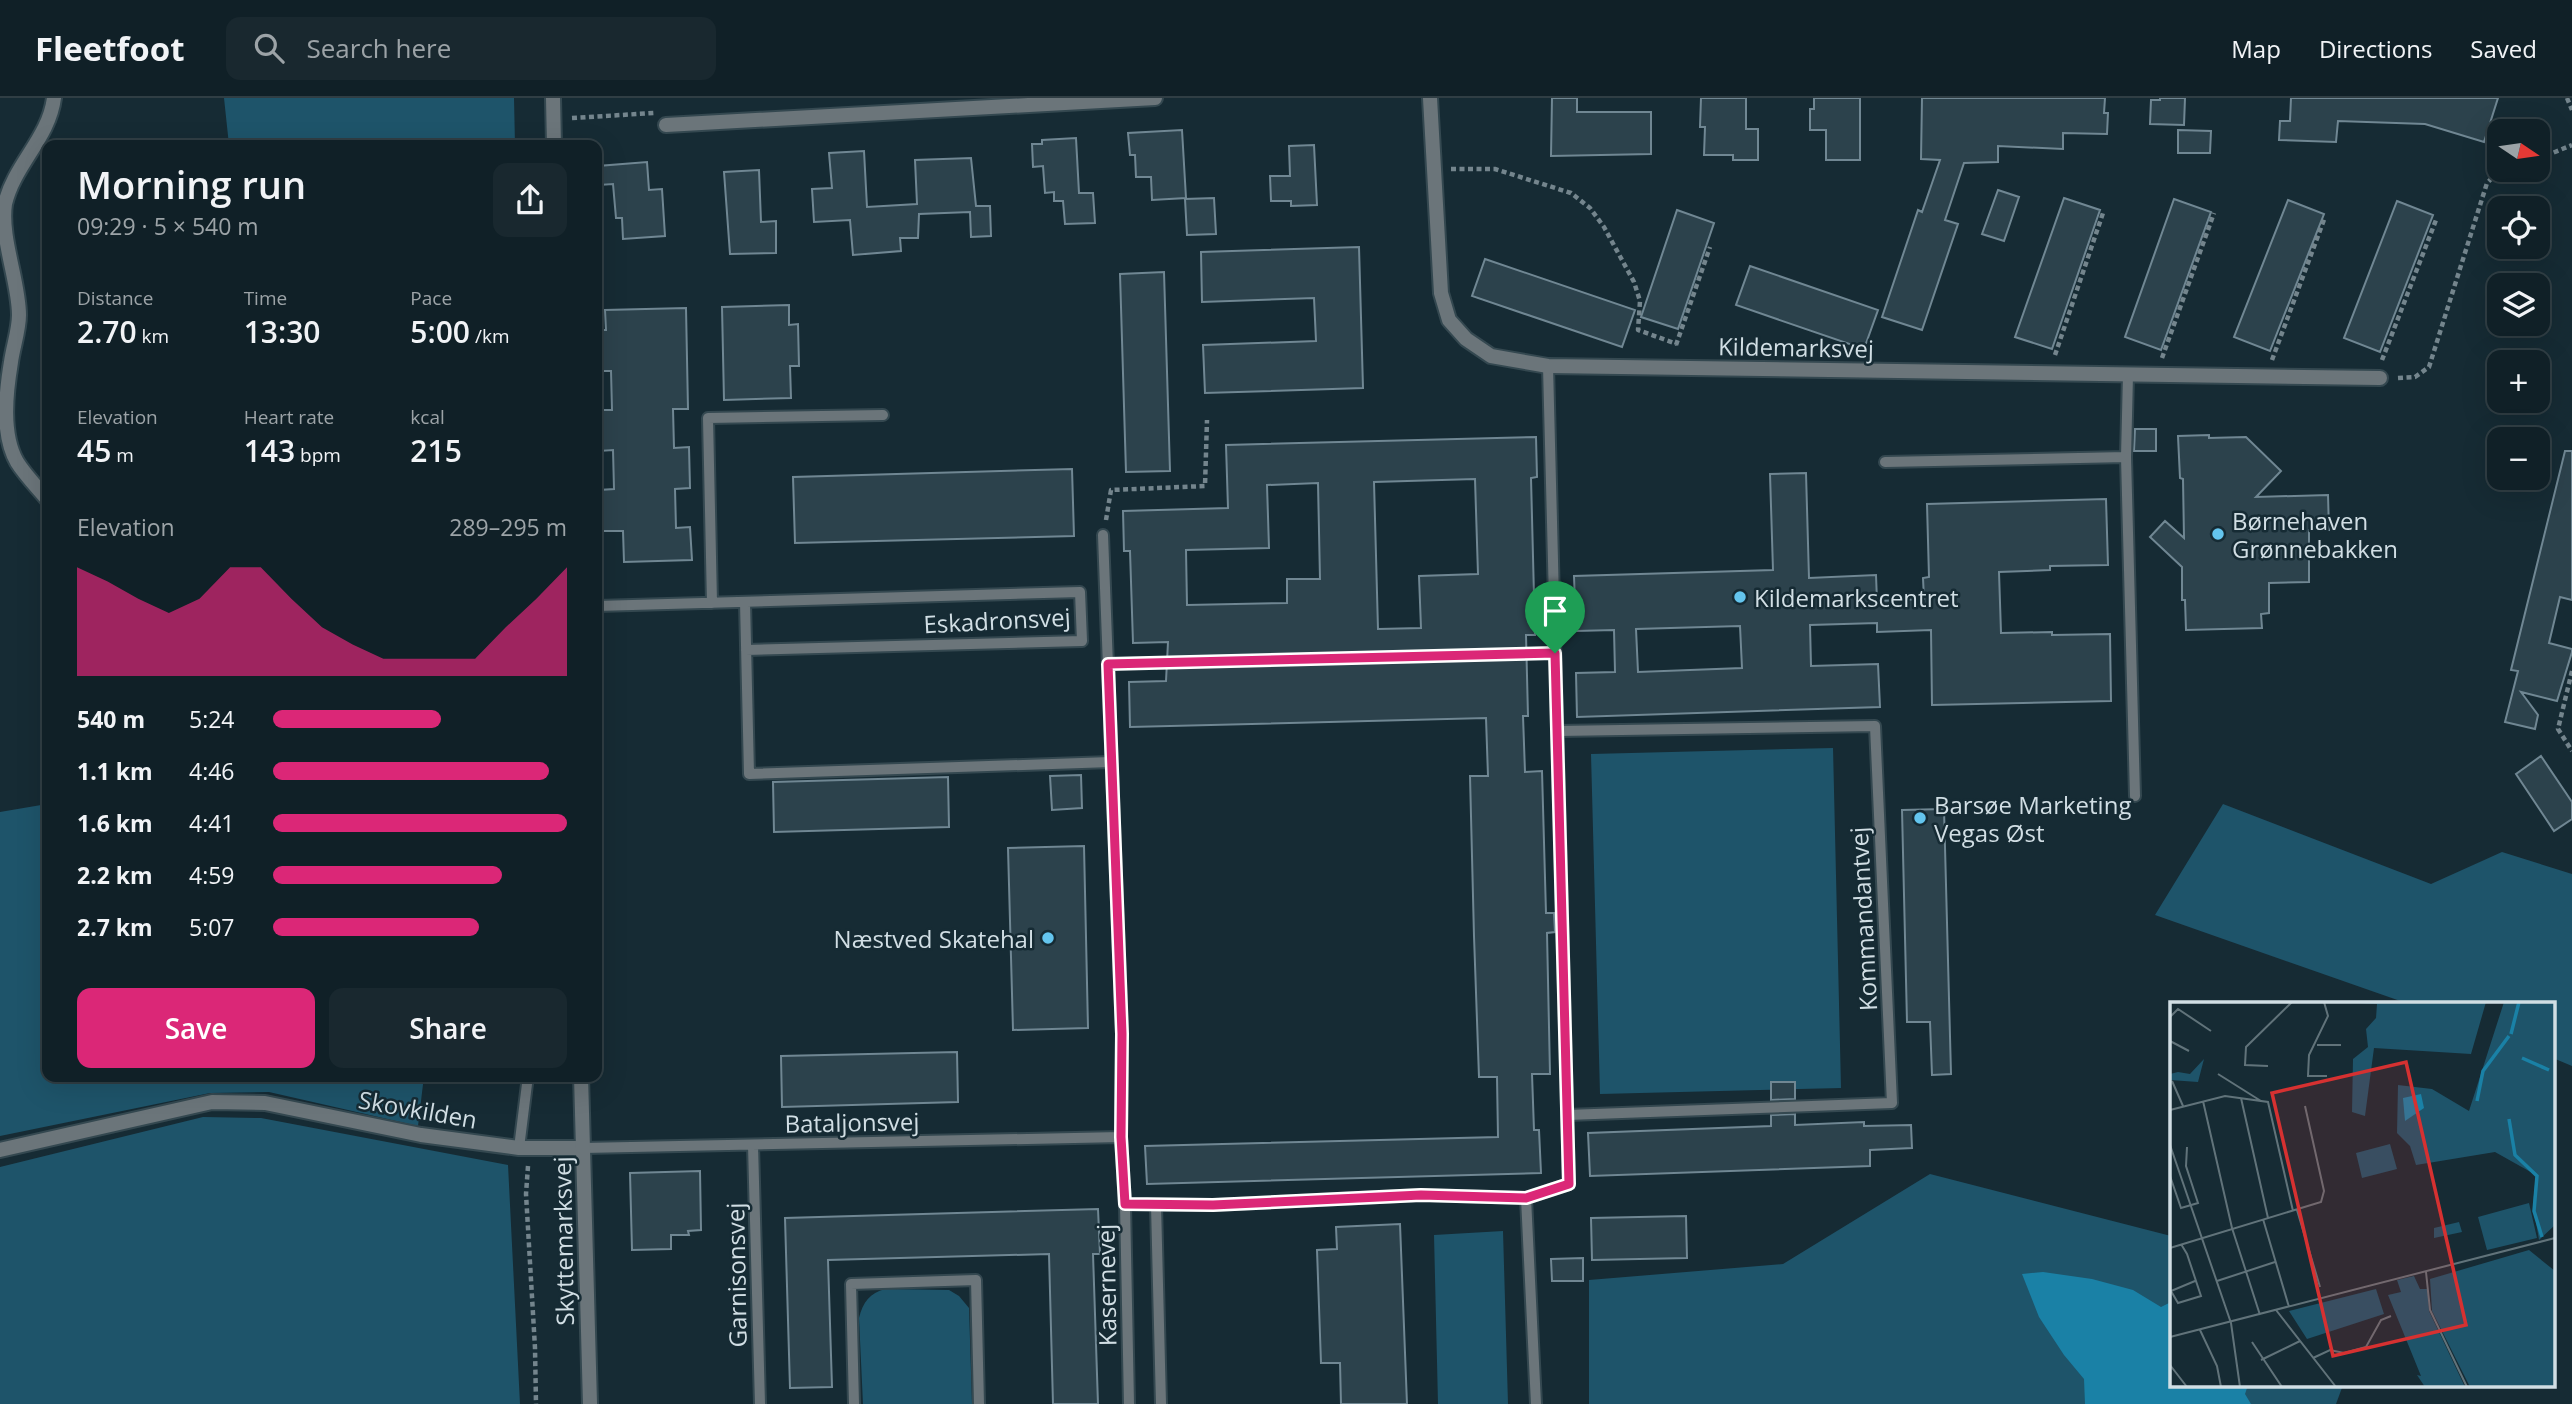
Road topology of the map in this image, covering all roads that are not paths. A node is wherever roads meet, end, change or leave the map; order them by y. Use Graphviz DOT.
graph roads {
  1 [pos="54,98"];
  2 [pos="553,98"];
  3 [pos="1154,98"];
  4 [pos="1430,98"];
  5 [pos="666,125"];
  6 [pos="554,140"];
  7 [pos="1548,366"];
  8 [pos="2128,375"];
  9 [pos="2378,378"];
  10 [pos="883,415"];
  11 [pos="2126,457"];
  12 [pos="1885,462"];
  13 [pos="42,493"];
  14 [pos="1103,535"];
  15 [pos="744,602"];
  16 [pos="712,603"];
  17 [pos="602,606"];
  18 [pos="746,650"];
  19 [pos="1558,731"];
  20 [pos="1111,762"];
  21 [pos="2135,796"];
  22 [pos="528,1082"];
  23 [pos="581,1082"];
  24 [pos="1567,1115"];
  25 [pos="1121,1137"];
  26 [pos="753,1145"];
  27 [pos="524,1148"];
  28 [pos="583,1148"];
  29 [pos="0,1150"];
  30 [pos="1526,1198"];
  31 [pos="1125,1204"];
  32 [pos="1156,1205"];
  33 [pos="590,1404"];
  34 [pos="760,1404"];
  35 [pos="854,1404"];
  36 [pos="979,1404"];
  37 [pos="1129,1404"];
  38 [pos="1161,1404"];
  39 [pos="1535,1404"];
  1 -- 13 [label="street"];
  2 -- 6 [label="street"];
  3 -- 5 [label="street"];
  4 -- 7 [label="street, Kildemarksvej"];
  7 -- 8 [label="street, Kildemarksvej"];
  7 -- 19 [label="lane"];
  8 -- 9 [label="street, Kildemarksvej"];
  8 -- 11 [label="lane"];
  10 -- 16 [label="lane"];
  11 -- 12 [label="lane"];
  11 -- 21 [label="lane"];
  14 -- 20 [label="lane, Kasernevej"];
  15 -- 16 [label="lane, Eskadronsvej"];
  15 -- 18 [label="lane"];
  15 -- 18 [label="lane, Eskadronsvej"];
  16 -- 17 [label="lane, Eskadronsvej"];
  18 -- 20 [label="lane"];
  19 -- 24 [label="lane"];
  19 -- 24 [label="lane, Kommandantvej"];
  20 -- 25 [label="lane, Kasernevej"];
  22 -- 27 [label="lane"];
  23 -- 28 [label="street, Skyttemarksvej"];
  24 -- 30 [label="lane"];
  25 -- 26 [label="lane, Bataljonsvej"];
  25 -- 31 [label="lane, Kasernevej"];
  26 -- 28 [label="lane, Bataljonsvej"];
  26 -- 34 [label="lane, Garnisonsvej"];
  27 -- 28 [label="street, Skovkilden"];
  27 -- 29 [label="street, Skovkilden"];
  28 -- 33 [label="street, Skyttemarksvej"];
  30 -- 32 [label="lane"];
  30 -- 39 [label="lane"];
  31 -- 32 [label="lane"];
  31 -- 37 [label="lane, Kasernevej"];
  32 -- 38 [label="lane"];
  35 -- 36 [label="lane"];
}
